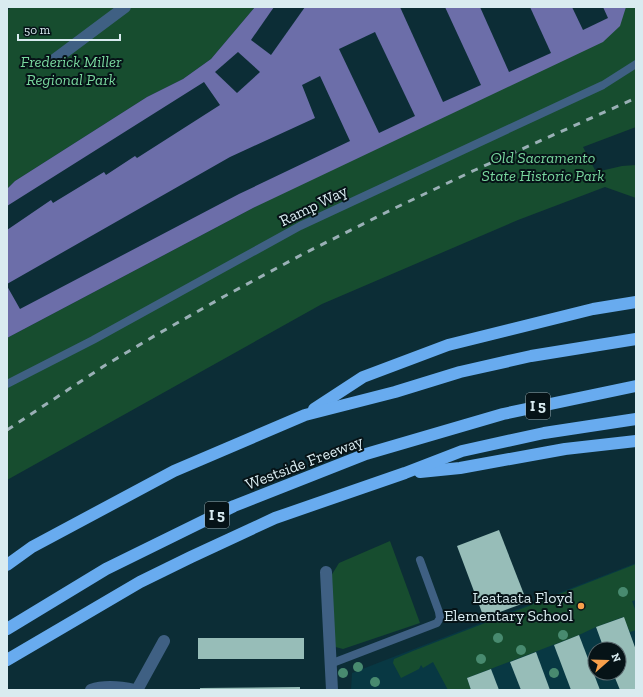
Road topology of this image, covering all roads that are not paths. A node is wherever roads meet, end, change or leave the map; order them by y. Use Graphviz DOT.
graph roads {
  1 [pos="125,7"];
  2 [pos="54,60"];
  3 [pos="636,64"];
  4 [pos="636,302"];
  5 [pos="636,339"];
  6 [pos="7,384"];
  7 [pos="636,386"];
  8 [pos="305,415"];
  9 [pos="636,419"];
  10 [pos="636,441"];
  11 [pos="405,473"];
  12 [pos="420,560"];
  13 [pos="7,565"];
  14 [pos="326,572"];
  15 [pos="7,629"];
  16 [pos="164,641"];
  17 [pos="7,660"];
  18 [pos="330,664"];
  19 [pos="91,690"];
  20 [pos="136,690"];
  21 [pos="332,690"];
  1 -- 2 [label="street"];
  3 -- 6 [label="lane, Ramp Way"];
  4 -- 8 [label="highway"];
  5 -- 8 [label="highway"];
  7 -- 15 [label="highway, Westside Freeway / I 5"];
  8 -- 13 [label="highway"];
  9 -- 11 [label="highway"];
  10 -- 11 [label="highway"];
  11 -- 17 [label="highway"];
  12 -- 18 [label="lane"];
  14 -- 18 [label="street"];
  16 -- 20 [label="street"];
  18 -- 21 [label="street"];
  19 -- 20 [label="street"];
}
